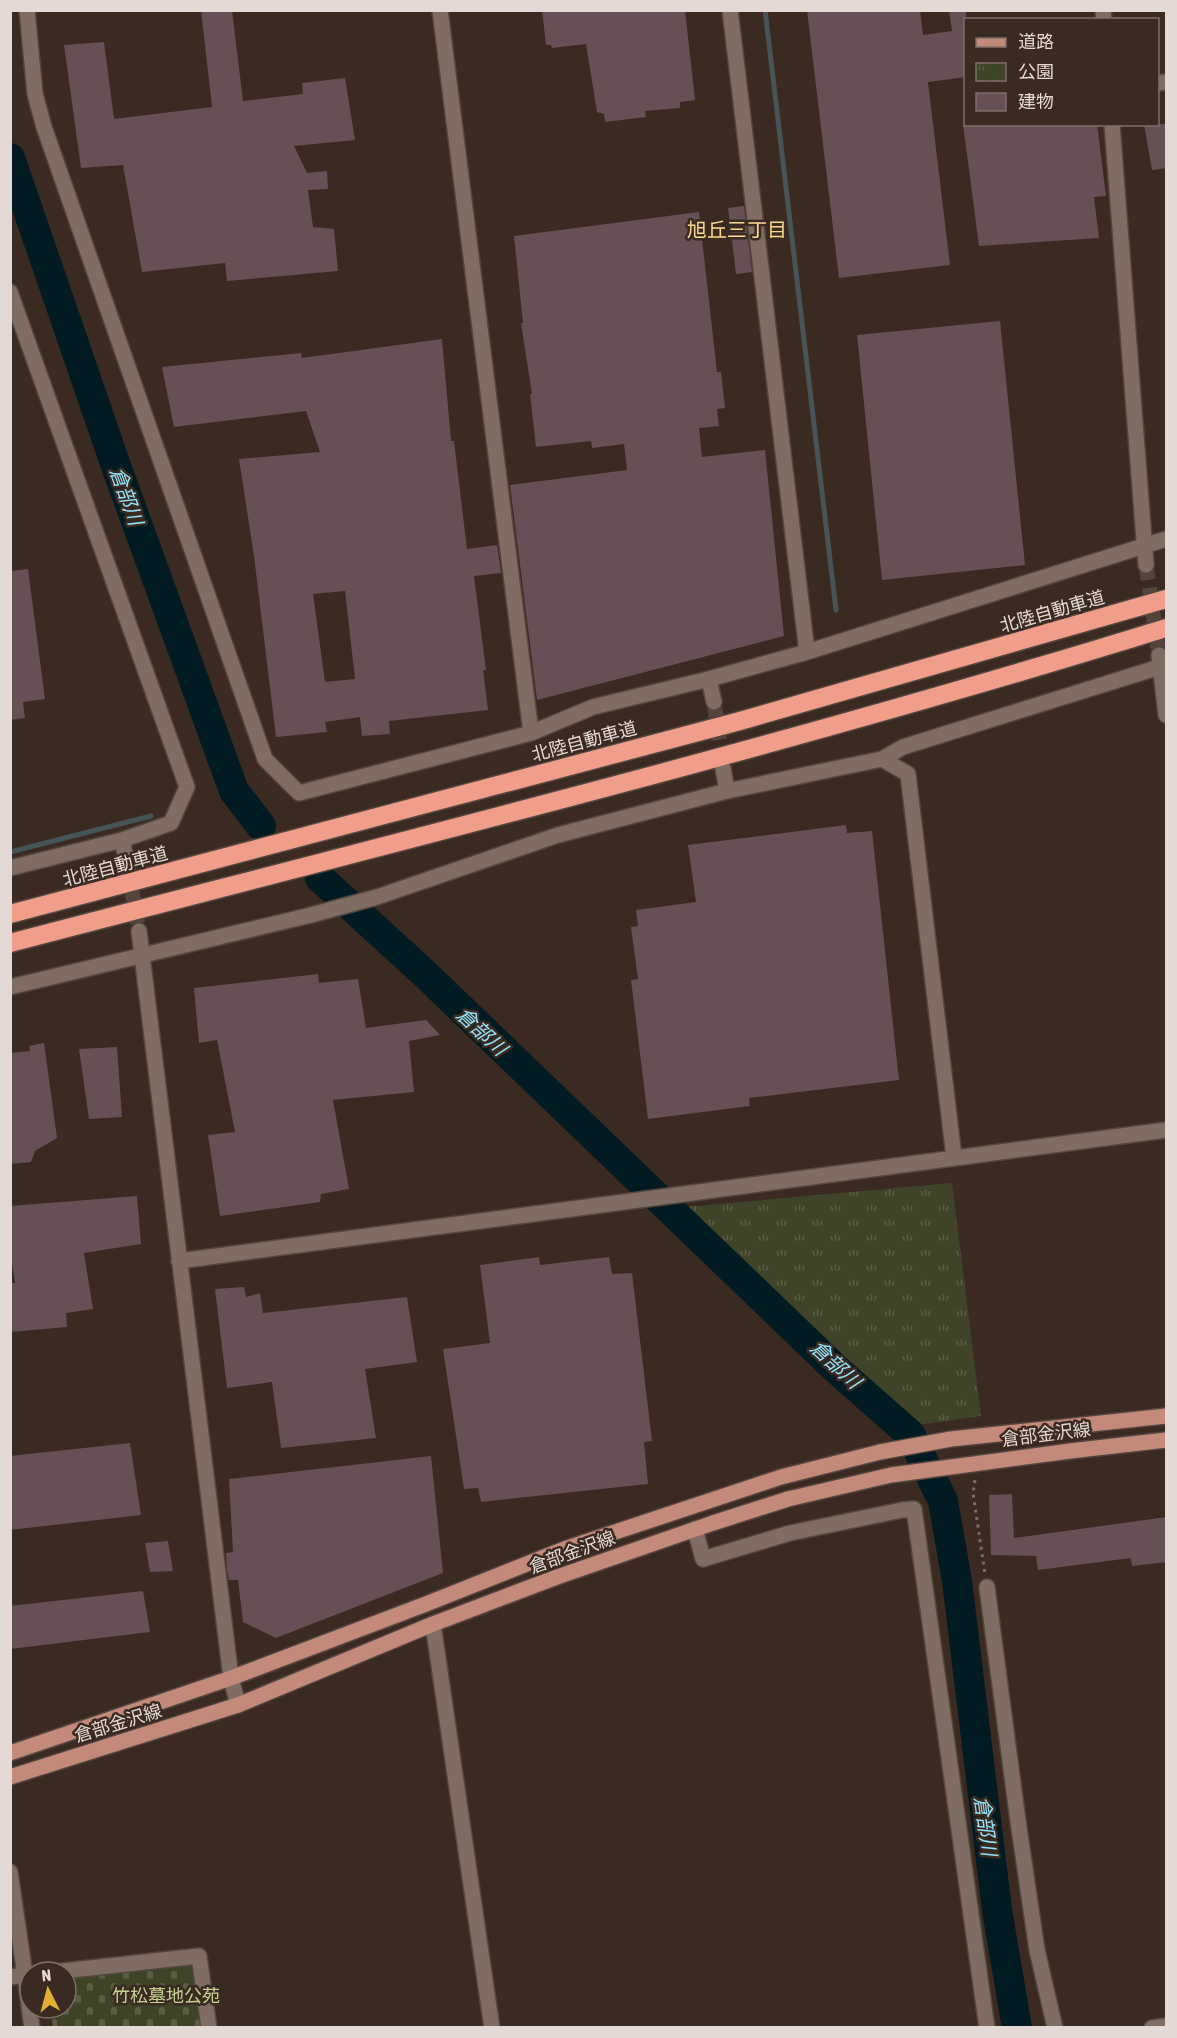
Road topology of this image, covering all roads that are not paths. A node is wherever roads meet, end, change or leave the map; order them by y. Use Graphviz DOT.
graph roads {
  1 [pos="27,10"];
  2 [pos="440,10"];
  3 [pos="730,10"];
  4 [pos="1112,126"];
  5 [pos="10,292"];
  6 [pos="1167,539"];
  7 [pos="1145,545"];
  8 [pos="1146,565"];
  9 [pos="1167,599"];
  10 [pos="1167,628"];
  11 [pos="807,652"];
  12 [pos="1162,662"];
  13 [pos="709,679"];
  14 [pos="714,702"];
  15 [pos="1167,715"];
  16 [pos="531,733"];
  17 [pos="882,759"];
  18 [pos="723,768"];
  19 [pos="728,791"];
  20 [pos="122,840"];
  21 [pos="127,863"];
  22 [pos="10,868"];
  23 [pos="10,914"];
  24 [pos="139,931"];
  25 [pos="10,943"];
  26 [pos="142,956"];
  27 [pos="10,987"];
  28 [pos="1167,1130"];
  29 [pos="954,1157"];
  30 [pos="179,1261"];
  31 [pos="1167,1416"];
  32 [pos="1167,1440"];
  33 [pos="695,1529"];
  34 [pos="987,1587"];
  35 [pos="433,1624"];
  36 [pos="231,1678"];
  37 [pos="238,1705"];
  38 [pos="10,1753"];
  39 [pos="10,1777"];
  40 [pos="10,1872"];
  41 [pos="20,1960"];
  42 [pos="78,1969"];
  43 [pos="1167,2026"];
  44 [pos="208,2028"];
  45 [pos="492,2028"];
  46 [pos="987,2028"];
  47 [pos="1056,2028"];
  48 [pos="1152,2028"];
  1 -- 16 [label="street"];
  2 -- 16 [label="street"];
  3 -- 11 [label="street"];
  4 -- 7 [label="street"];
  5 -- 20 [label="street"];
  6 -- 7 [label="street"];
  7 -- 8 [label="street"];
  7 -- 11 [label="street"];
  9 -- 23 [label="highway, 北陸自動車道"];
  10 -- 25 [label="highway"];
  11 -- 13 [label="street"];
  12 -- 15 [label="street"];
  12 -- 17 [label="street"];
  13 -- 14 [label="street"];
  13 -- 16 [label="street"];
  17 -- 19 [label="street"];
  17 -- 29 [label="street"];
  18 -- 19 [label="street"];
  19 -- 26 [label="street"];
  20 -- 21 [label="street"];
  20 -- 22 [label="street"];
  24 -- 26 [label="street"];
  26 -- 27 [label="street"];
  26 -- 30 [label="street"];
  28 -- 29 [label="street"];
  29 -- 30 [label="street"];
  30 -- 36 [label="street"];
  31 -- 36 [label="main road, 倉部金沢線"];
  32 -- 33 [label="main road, 倉部金沢線"];
  33 -- 35 [label="main road, 倉部金沢線"];
  33 -- 46 [label="street"];
  34 -- 47 [label="street"];
  35 -- 37 [label="main road, 倉部金沢線"];
  35 -- 45 [label="street"];
  36 -- 37 [label="street"];
  36 -- 38 [label="main road, 倉部金沢線"];
  37 -- 39 [label="main road, 倉部金沢線"];
  40 -- 41 [label="street"];
  42 -- 44 [label="street"];
  43 -- 48 [label="street"];
}
